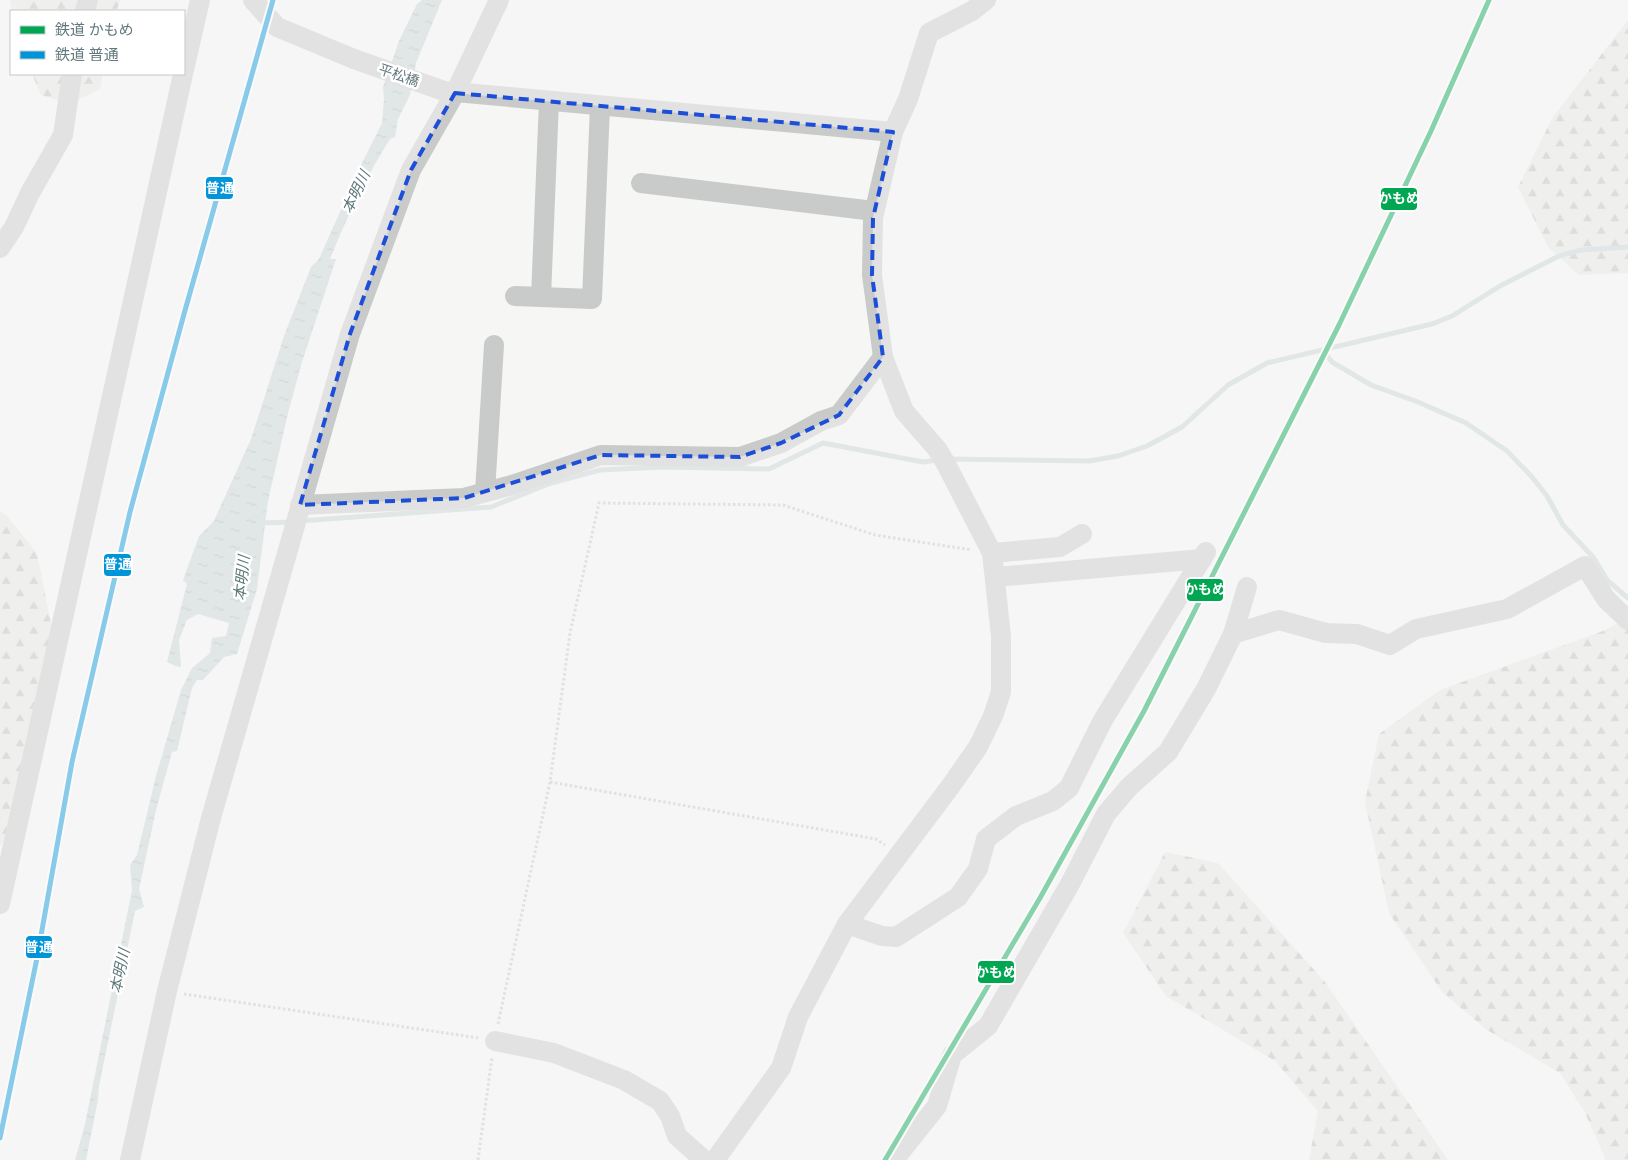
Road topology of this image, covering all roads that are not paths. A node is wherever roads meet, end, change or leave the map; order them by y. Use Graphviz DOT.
graph roads {
  1 [pos="200,0"];
  2 [pos="253,0"];
  3 [pos="499,0"];
  4 [pos="986,0"];
  5 [pos="185,64"];
  6 [pos="72,75"];
  7 [pos="182,75"];
  8 [pos="450,92"];
  9 [pos="549,101"];
  10 [pos="600,106"];
  11 [pos="893,132"];
  12 [pos="641,183"];
  13 [pos="874,211"];
  14 [pos="0,248"];
  15 [pos="515,296"];
  16 [pos="541,297"];
  17 [pos="494,344"];
  18 [pos="883,358"];
  19 [pos="485,492"];
  20 [pos="299,508"];
  21 [pos="1082,534"];
  22 [pos="992,553"];
  23 [pos="994,577"];
  24 [pos="1247,588"];
  25 [pos="1628,620"];
  26 [pos="1234,634"];
  27 [pos="0,904"];
  28 [pos="847,924"];
  29 [pos="495,1041"];
  30 [pos="130,1160"];
  31 [pos="704,1160"];
  32 [pos="715,1160"];
  33 [pos="894,1160"];
  1 -- 5 [label="street"];
  2 -- 8 [label="street, 平松橋"];
  3 -- 8 [label="street"];
  4 -- 11 [label="street"];
  6 -- 14 [label="street"];
  7 -- 27 [label="street"];
  8 -- 9 [label="street, 平松橋"];
  8 -- 20 [label="street"];
  9 -- 10 [label="street, 平松橋"];
  9 -- 16 [label="street"];
  10 -- 11 [label="street, 平松橋"];
  10 -- 16 [label="street"];
  11 -- 13 [label="street"];
  12 -- 13 [label="street"];
  13 -- 18 [label="street"];
  15 -- 16 [label="street"];
  17 -- 19 [label="street"];
  18 -- 19 [label="street"];
  18 -- 22 [label="street"];
  19 -- 20 [label="street"];
  20 -- 30 [label="street"];
  21 -- 22 [label="street"];
  22 -- 23 [label="street"];
  23 -- 28 [label="street"];
  23 -- 28 [label="street"];
  24 -- 26 [label="street"];
  25 -- 26 [label="street"];
  26 -- 33 [label="street"];
  28 -- 32 [label="street"];
  29 -- 31 [label="street"];
}
